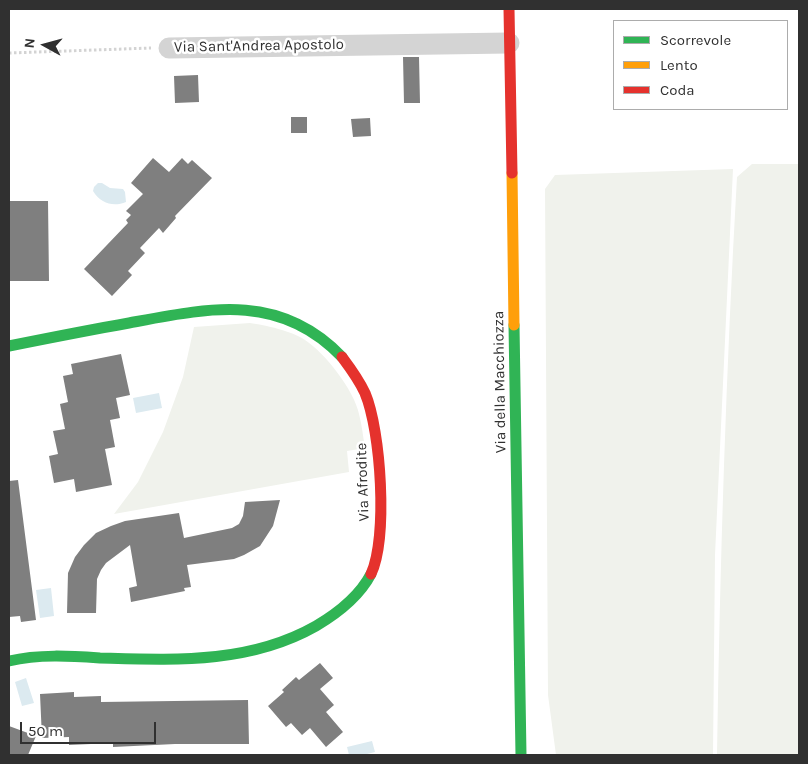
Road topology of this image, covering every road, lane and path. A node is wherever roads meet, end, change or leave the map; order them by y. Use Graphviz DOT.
graph roads {
  1 [pos="509,9"];
  2 [pos="509,43"];
  3 [pos="170,48"];
  4 [pos="9,52"];
  5 [pos="9,346"];
  6 [pos="9,660"];
  7 [pos="521,755"];
  1 -- 2 [label="street, Via della Macchiozza"];
  2 -- 3 [label="street, Via Sant'Andrea Apostolo"];
  2 -- 7 [label="street, Via della Macchiozza"];
  3 -- 4 [label="path, Via Sant'Andrea Apostolo"];
  5 -- 6 [label="street, Via Afrodite"];
}
